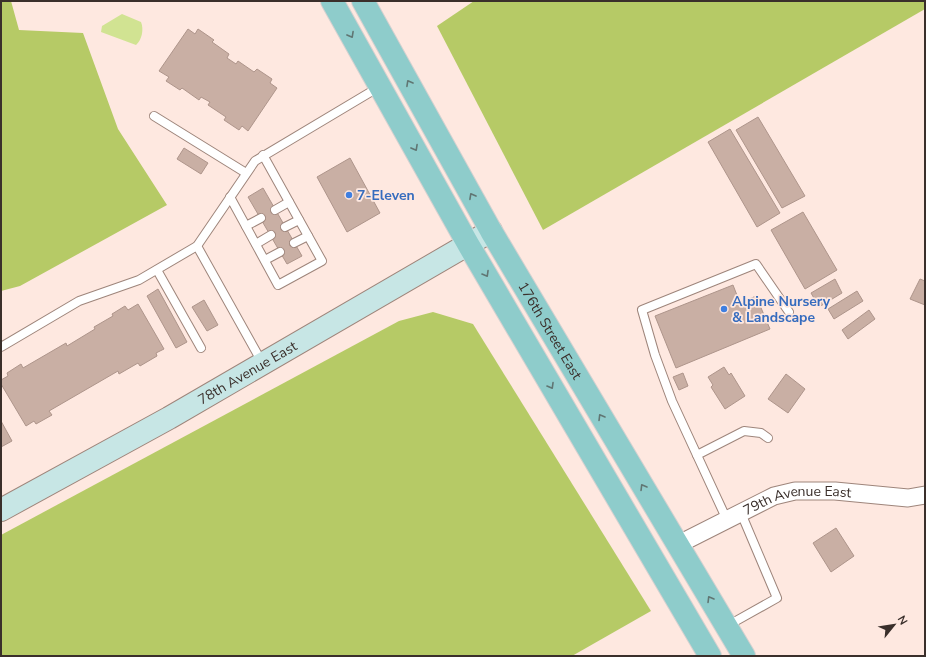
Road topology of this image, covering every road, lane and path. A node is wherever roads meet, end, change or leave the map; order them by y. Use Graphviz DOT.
graph roads {
  1 [pos="332,1"];
  2 [pos="364,1"];
  3 [pos="380,87"];
  4 [pos="154,116"];
  5 [pos="263,155"];
  6 [pos="246,173"];
  7 [pos="230,197"];
  8 [pos="289,202"];
  9 [pos="275,210"];
  10 [pos="260,218"];
  11 [pos="299,220"];
  12 [pos="246,226"];
  13 [pos="285,227"];
  14 [pos="491,231"];
  15 [pos="271,236"];
  16 [pos="308,236"];
  17 [pos="294,243"];
  18 [pos="256,244"];
  19 [pos="468,244"];
  20 [pos="197,246"];
  21 [pos="280,252"];
  22 [pos="265,260"];
  23 [pos="157,270"];
  24 [pos="789,312"];
  25 [pos="1,347"];
  26 [pos="201,348"];
  27 [pos="262,364"];
  28 [pos="768,438"];
  29 [pos="697,455"];
  30 [pos="925,495"];
  31 [pos="1,510"];
  32 [pos="734,516"];
  33 [pos="677,545"];
  34 [pos="726,626"];
  35 [pos="710,656"];
  36 [pos="744,656"];
  1 -- 3 [label="main road, 176th Street East, one-way"];
  14 -- 2 [label="main road, 176th Street East, one-way"];
  3 -- 5 [label="lane"];
  3 -- 19 [label="main road, 176th Street East, one-way"];
  4 -- 6 [label="lane"];
  5 -- 6 [label="lane"];
  5 -- 8 [label="lane"];
  6 -- 7 [label="lane"];
  7 -- 12 [label="lane"];
  7 -- 20 [label="lane"];
  8 -- 9 [label="lane"];
  8 -- 11 [label="lane"];
  10 -- 12 [label="lane"];
  11 -- 13 [label="lane"];
  11 -- 16 [label="lane"];
  12 -- 18 [label="lane"];
  14 -- 19 [label="street, 78th Avenue East"];
  33 -- 14 [label="main road, 176th Street East, one-way"];
  15 -- 18 [label="lane"];
  16 -- 17 [label="lane"];
  16 -- 22 [label="lane"];
  18 -- 22 [label="lane"];
  19 -- 27 [label="street, 78th Avenue East"];
  19 -- 35 [label="main road, 176th Street East, one-way"];
  20 -- 23 [label="lane"];
  20 -- 27 [label="lane"];
  21 -- 22 [label="lane"];
  23 -- 25 [label="lane"];
  23 -- 26 [label="lane"];
  24 -- 29 [label="lane"];
  27 -- 31 [label="street, 78th Avenue East"];
  28 -- 29 [label="lane"];
  29 -- 32 [label="lane"];
  30 -- 32 [label="street, 79th Avenue East"];
  32 -- 33 [label="street, 79th Avenue East"];
  32 -- 34 [label="lane"];
  34 -- 33 [label="main road, 176th Street East, one-way"];
  34 -- 36 [label="main road, 176th Street East"];
}
